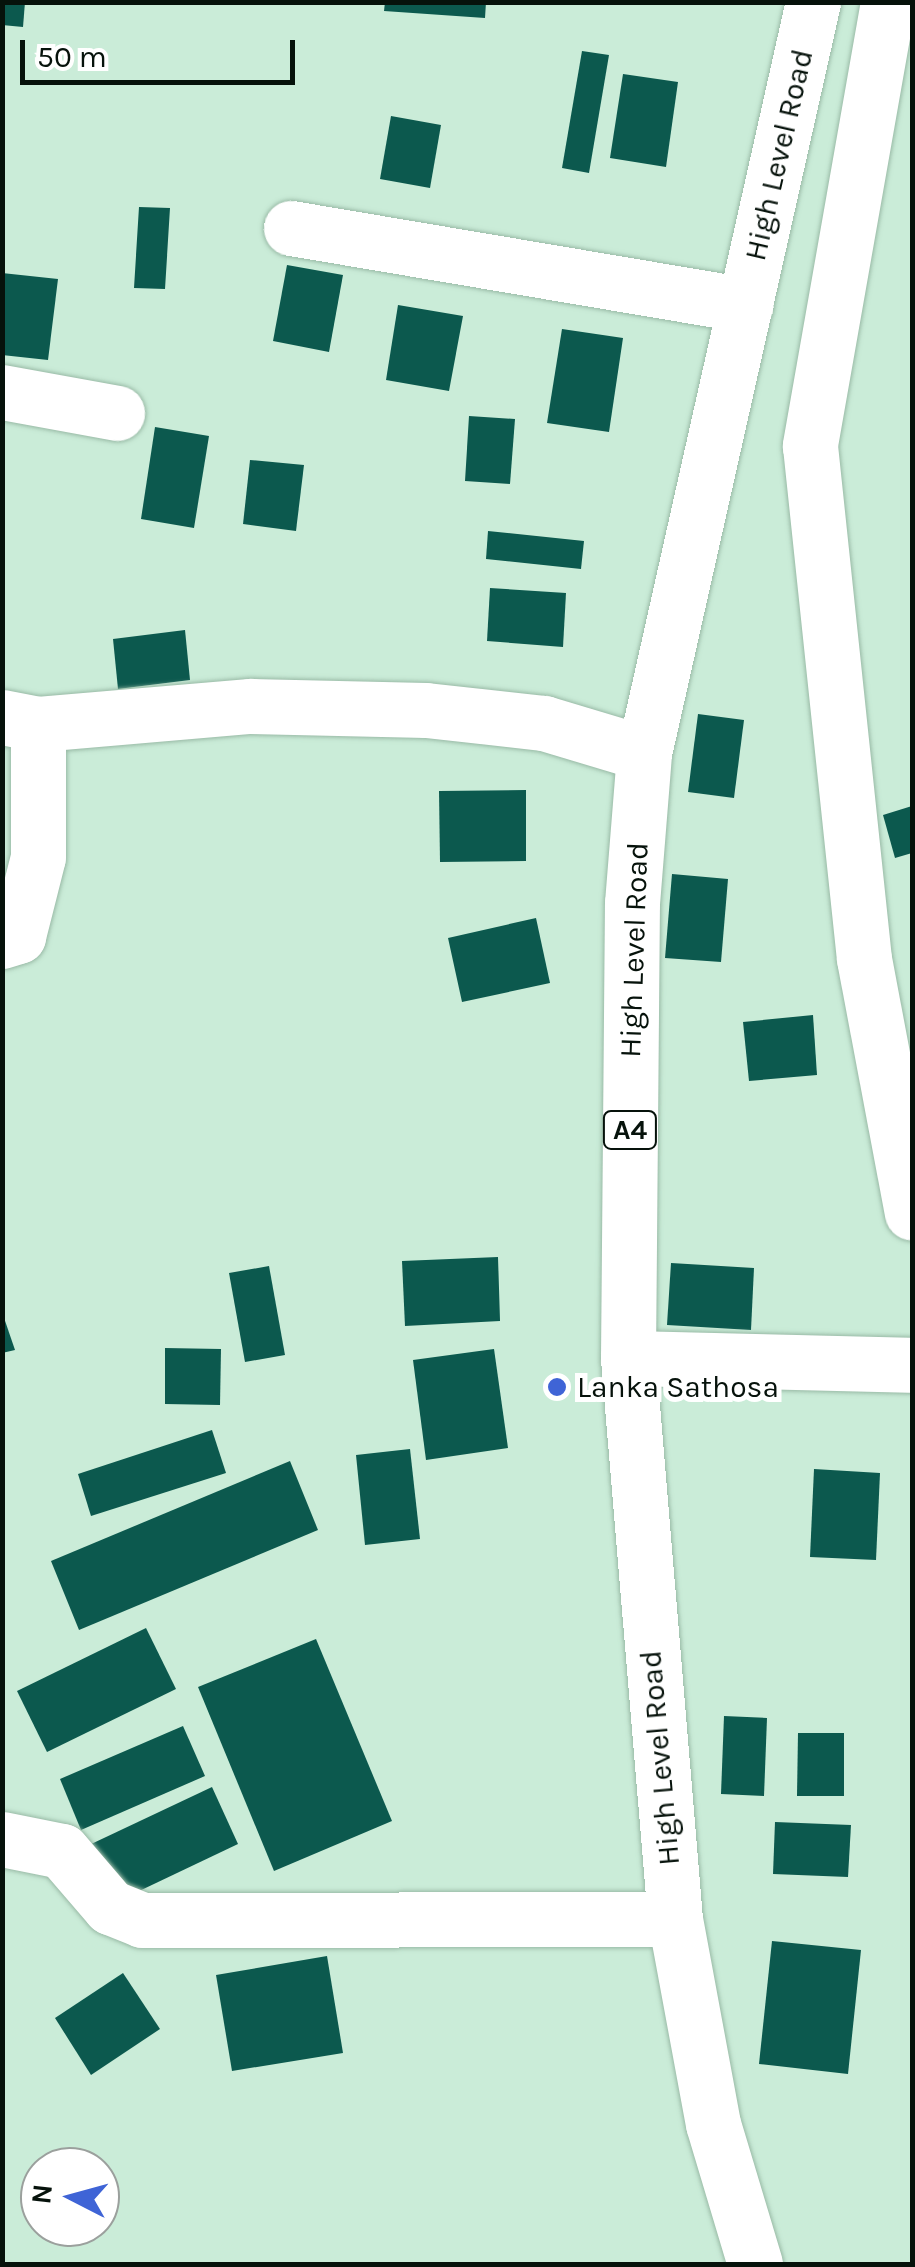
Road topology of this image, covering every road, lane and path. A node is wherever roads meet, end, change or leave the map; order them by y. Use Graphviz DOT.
graph roads {
  1 [pos="813,2"];
  2 [pos="888,2"];
  3 [pos="291,228"];
  4 [pos="746,305"];
  5 [pos="2,392"];
  6 [pos="117,412"];
  7 [pos="20,720"];
  8 [pos="644,753"];
  9 [pos="2,941"];
  10 [pos="912,1213"];
  11 [pos="628,1358"];
  12 [pos="912,1365"];
  13 [pos="2,1839"];
  14 [pos="675,1919"];
  15 [pos="755,2264"];
  1 -- 4 [label="main road, High Level Road / A4"];
  2 -- 10 [label="main road"];
  3 -- 4 [label="main road"];
  4 -- 8 [label="main road, High Level Road / A4"];
  5 -- 6 [label="main road"];
  7 -- 8 [label="main road"];
  7 -- 9 [label="main road"];
  8 -- 11 [label="main road, High Level Road / A4"];
  11 -- 12 [label="main road"];
  11 -- 14 [label="main road, High Level Road / A4"];
  13 -- 14 [label="main road"];
  14 -- 15 [label="main road, High Level Road / A4"];
}
